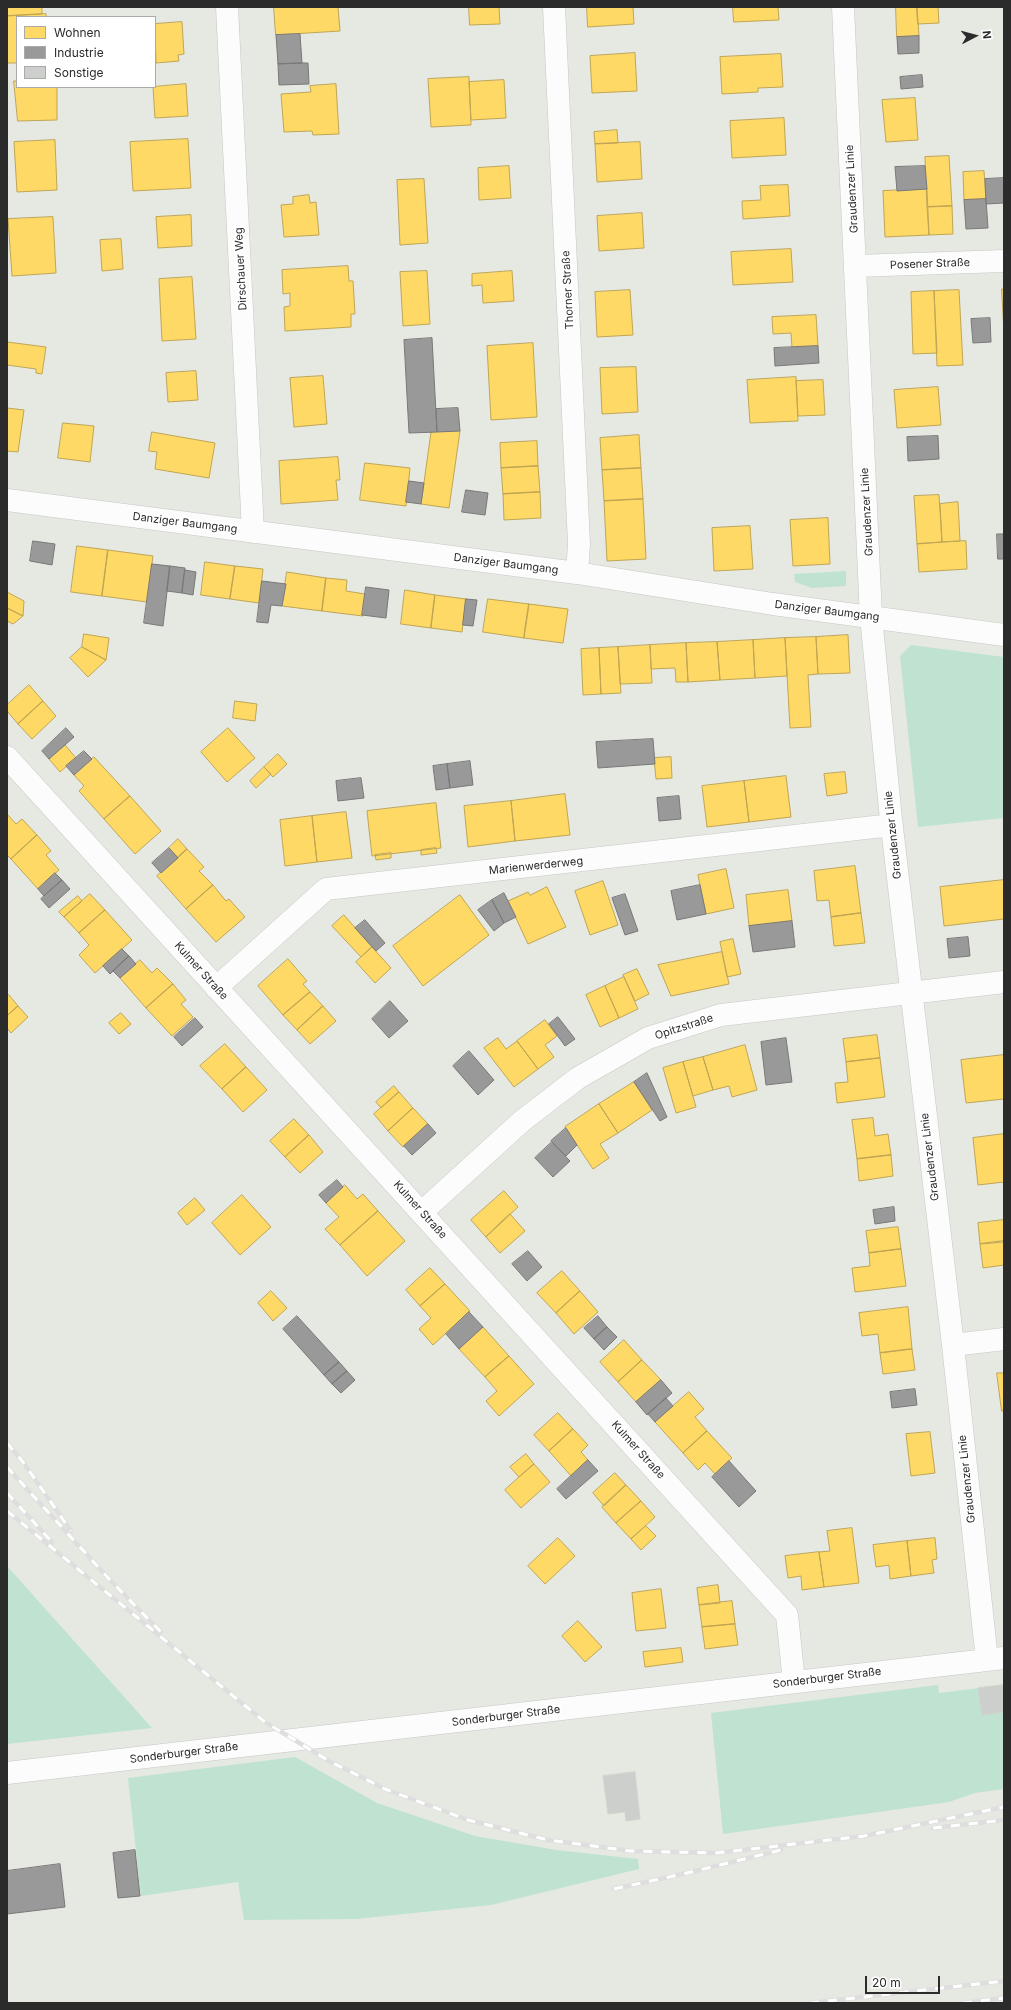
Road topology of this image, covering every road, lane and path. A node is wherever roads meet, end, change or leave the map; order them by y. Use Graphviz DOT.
graph roads {
  1 [pos="227,7"];
  2 [pos="554,7"];
  3 [pos="843,7"];
  4 [pos="1004,261"];
  5 [pos="855,266"];
  6 [pos="7,500"];
  7 [pos="253,532"];
  8 [pos="577,574"];
  9 [pos="871,617"];
  10 [pos="1004,635"];
  11 [pos="7,757"];
  12 [pos="892,825"];
  13 [pos="1004,982"];
  14 [pos="216,988"];
  15 [pos="911,993"];
  16 [pos="422,1212"];
  17 [pos="1004,1339"];
  18 [pos="953,1345"];
  19 [pos="995,1659"];
  20 [pos="794,1682"];
  21 [pos="7,1773"];
  1 -- 7 [label="street, Dirschauer Weg"];
  2 -- 8 [label="street, Thorner Straße"];
  3 -- 5 [label="street, Graudenzer Linie"];
  4 -- 5 [label="street, Posener Straße"];
  5 -- 9 [label="street, Graudenzer Linie"];
  6 -- 7 [label="street, Danziger Baumgang"];
  7 -- 8 [label="street, Danziger Baumgang"];
  8 -- 9 [label="street, Danziger Baumgang"];
  9 -- 10 [label="street, Danziger Baumgang"];
  9 -- 12 [label="street, Graudenzer Linie"];
  11 -- 14 [label="street, Kulmer Straße"];
  12 -- 14 [label="street, Marienwerderweg"];
  12 -- 15 [label="street, Graudenzer Linie"];
  13 -- 15 [label="street, Opitzstraße"];
  14 -- 16 [label="street, Kulmer Straße"];
  15 -- 16 [label="street, Opitzstraße"];
  15 -- 18 [label="street, Graudenzer Linie"];
  16 -- 20 [label="street, Kulmer Straße"];
  17 -- 18 [label="street"];
  18 -- 19 [label="street, Graudenzer Linie"];
  19 -- 20 [label="street, Sonderburger Straße"];
  20 -- 21 [label="street, Sonderburger Straße"];
}
